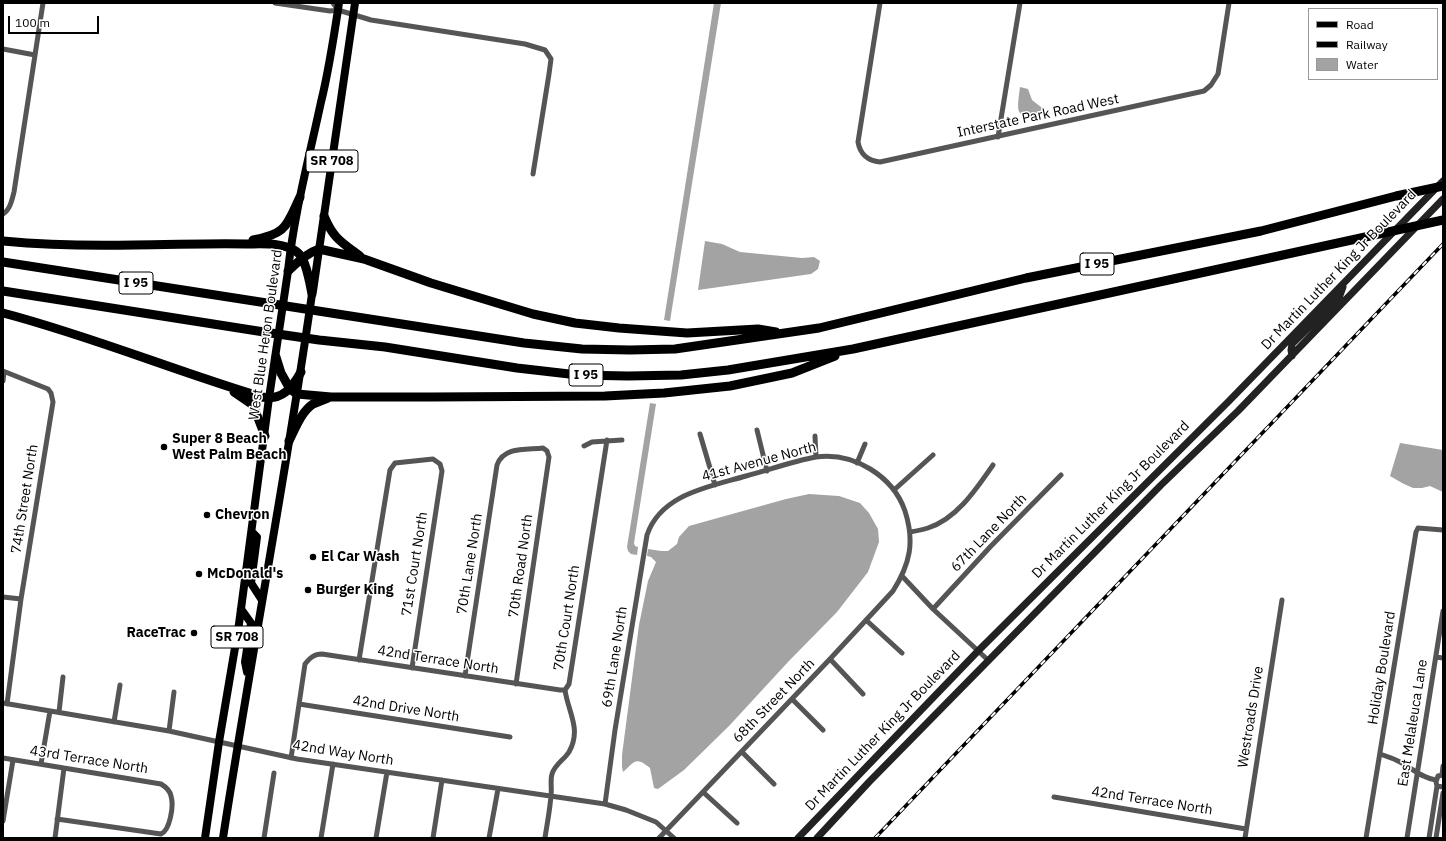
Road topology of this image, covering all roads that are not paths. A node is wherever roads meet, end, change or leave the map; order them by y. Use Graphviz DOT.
graph roads {
  1 [pos="43,3"];
  2 [pos="275,3"];
  3 [pos="333,3"];
  4 [pos="355,3"];
  5 [pos="880,3"];
  6 [pos="1020,3"];
  7 [pos="1229,3"];
  8 [pos="339,6"];
  9 [pos="353,14"];
  10 [pos="3,49"];
  11 [pos="35,55"];
  12 [pos="998,137"];
  13 [pos="533,174"];
  14 [pos="1443,181"];
  15 [pos="1443,186"];
  16 [pos="300,198"];
  17 [pos="1443,199"];
  18 [pos="3,214"];
  19 [pos="324,216"];
  20 [pos="1443,220"];
  21 [pos="3,242"];
  22 [pos="236,244"];
  23 [pos="290,249"];
  24 [pos="319,249"];
  25 [pos="302,258"];
  26 [pos="364,259"];
  27 [pos="3,262"];
  28 [pos="288,271"];
  29 [pos="1344,283"];
  30 [pos="3,291"];
  31 [pos="312,294"];
  32 [pos="3,313"];
  33 [pos="781,334"];
  34 [pos="853,349"];
  35 [pos="1292,356"];
  36 [pos="276,357"];
  37 [pos="4,372"];
  38 [pos="301,372"];
  39 [pos="3,381"];
  40 [pos="218,384"];
  41 [pos="294,391"];
  42 [pos="331,397"];
  43 [pos="269,398"];
  44 [pos="757,430"];
  45 [pos="700,434"];
  46 [pos="264,436"];
  47 [pos="815,436"];
  48 [pos="607,440"];
  49 [pos="622,440"];
  50 [pos="290,441"];
  51 [pos="865,444"];
  52 [pos="584,446"];
  53 [pos="933,455"];
  54 [pos="501,457"];
  55 [pos="816,457"];
  56 [pos="857,463"];
  57 [pos="993,465"];
  58 [pos="767,471"];
  59 [pos="1061,475"];
  60 [pos="715,485"];
  61 [pos="894,490"];
  62 [pos="657,515"];
  63 [pos="1443,530"];
  64 [pos="252,532"];
  65 [pos="910,532"];
  66 [pos="902,576"];
  67 [pos="3,597"];
  68 [pos="21,599"];
  69 [pos="262,600"];
  70 [pos="1282,600"];
  71 [pos="934,608"];
  72 [pos="241,609"];
  73 [pos="1443,611"];
  74 [pos="866,620"];
  75 [pos="978,651"];
  76 [pos="902,653"];
  77 [pos="1436,657"];
  78 [pos="1443,658"];
  79 [pos="830,659"];
  80 [pos="359,660"];
  81 [pos="989,661"];
  82 [pos="412,668"];
  83 [pos="465,676"];
  84 [pos="63,677"];
  85 [pos="248,681"];
  86 [pos="516,684"];
  87 [pos="120,685"];
  88 [pos="565,690"];
  89 [pos="174,692"];
  90 [pos="863,694"];
  91 [pos="792,700"];
  92 [pos="5,703"];
  93 [pos="299,704"];
  94 [pos="50,711"];
  95 [pos="59,712"];
  96 [pos="114,722"];
  97 [pos="823,730"];
  98 [pos="169,731"];
  99 [pos="510,737"];
  100 [pos="219,742"];
  101 [pos="237,746"];
  102 [pos="742,752"];
  103 [pos="1380,754"];
  104 [pos="3,758"];
  105 [pos="291,758"];
  106 [pos="13,760"];
  107 [pos="41,764"];
  108 [pos="333,764"];
  109 [pos="1443,766"];
  110 [pos="64,768"];
  111 [pos="387,772"];
  112 [pos="274,773"];
  113 [pos="1417,773"];
  114 [pos="1442,775"];
  115 [pos="442,780"];
  116 [pos="774,784"];
  117 [pos="1439,784"];
  118 [pos="498,789"];
  119 [pos="703,792"];
  120 [pos="1443,793"];
  121 [pos="551,797"];
  122 [pos="1054,798"];
  123 [pos="605,804"];
  124 [pos="4,811"];
  125 [pos="57,819"];
  126 [pos="3,821"];
  127 [pos="737,823"];
  128 [pos="1246,829"];
  129 [pos="666,831"];
  130 [pos="55,838"];
  131 [pos="205,838"];
  132 [pos="223,838"];
  133 [pos="264,838"];
  134 [pos="321,838"];
  135 [pos="376,838"];
  136 [pos="433,838"];
  137 [pos="489,838"];
  138 [pos="545,838"];
  139 [pos="659,838"];
  140 [pos="674,838"];
  141 [pos="798,838"];
  142 [pos="817,838"];
  143 [pos="1245,838"];
  144 [pos="1366,838"];
  145 [pos="1407,838"];
  146 [pos="1429,838"];
  147 [pos="1436,838"];
  1 -- 11 [label="street"];
  2 -- 8 [label="street"];
  3 -- 8 [label="street"];
  4 -- 9 [label="main road, SR 708"];
  5 -- 12 [label="street, Interstate Park Road West"];
  6 -- 12 [label="street"];
  7 -- 12 [label="street, Interstate Park Road West"];
  8 -- 9 [label="street"];
  8 -- 16 [label="main road, West Blue Heron Boulevard / SR 708"];
  9 -- 13 [label="street"];
  9 -- 19 [label="main road, SR 708"];
  10 -- 11 [label="street"];
  11 -- 18 [label="street"];
  14 -- 29 [label="main road, Dr Martin Luther King Jr Boulevard"];
  15 -- 33 [label="highway, I 95"];
  16 -- 22 [label="highway"];
  16 -- 23 [label="main road, West Blue Heron Boulevard / SR 708"];
  17 -- 35 [label="main road, Dr Martin Luther King Jr Boulevard"];
  19 -- 24 [label="main road, SR 708"];
  19 -- 26 [label="highway"];
  20 -- 34 [label="highway, I 95"];
  21 -- 22 [label="highway"];
  22 -- 23 [label="highway"];
  23 -- 25 [label="highway"];
  23 -- 28 [label="main road, West Blue Heron Boulevard / SR 708"];
  24 -- 25 [label="highway"];
  24 -- 26 [label="highway"];
  24 -- 31 [label="main road, SR 708"];
  25 -- 28 [label="highway"];
  25 -- 31 [label="highway"];
  26 -- 33 [label="highway"];
  27 -- 33 [label="highway, I 95"];
  28 -- 36 [label="main road, West Blue Heron Boulevard / SR 708"];
  29 -- 35 [label="main road"];
  29 -- 75 [label="main road, Dr Martin Luther King Jr Boulevard"];
  30 -- 34 [label="highway, I 95"];
  31 -- 38 [label="main road, SR 708"];
  32 -- 40 [label="highway"];
  34 -- 42 [label="highway"];
  35 -- 81 [label="main road, Dr Martin Luther King Jr Boulevard"];
  36 -- 41 [label="highway"];
  36 -- 43 [label="main road, West Blue Heron Boulevard / SR 708"];
  37 -- 39 [label="street"];
  37 -- 68 [label="street, 74th Street North"];
  38 -- 41 [label="highway"];
  40 -- 43 [label="highway"];
  40 -- 46 [label="highway"];
  41 -- 42 [label="highway"];
  41 -- 43 [label="highway"];
  41 -- 50 [label="main road, SR 708"];
  42 -- 50 [label="highway"];
  43 -- 46 [label="main road, West Blue Heron Boulevard / SR 708"];
  44 -- 58 [label="street"];
  45 -- 60 [label="street"];
  46 -- 64 [label="main road, West Blue Heron Boulevard / SR 708"];
  47 -- 55 [label="street"];
  48 -- 49 [label="street"];
  48 -- 52 [label="street"];
  48 -- 88 [label="street, 70th Court North"];
  50 -- 69 [label="main road, SR 708"];
  51 -- 56 [label="street"];
  53 -- 61 [label="street"];
  54 -- 83 [label="street, 70th Lane North"];
  54 -- 86 [label="street, 70th Road North"];
  55 -- 56 [label="street, 41st Avenue North"];
  55 -- 58 [label="street, 41st Avenue North"];
  56 -- 61 [label="street, 41st Avenue North"];
  57 -- 65 [label="street"];
  58 -- 60 [label="street, 41st Avenue North"];
  59 -- 71 [label="street, 67th Lane North"];
  60 -- 62 [label="street, 41st Avenue North"];
  61 -- 65 [label="street, 41st Avenue North"];
  62 -- 123 [label="street, 69th Lane North"];
  63 -- 103 [label="street, Holiday Boulevard"];
  64 -- 69 [label="main road"];
  64 -- 72 [label="main road, West Blue Heron Boulevard / SR 708"];
  65 -- 66 [label="street, 41st Avenue North"];
  66 -- 71 [label="street"];
  66 -- 74 [label="street, 68th Street North"];
  67 -- 68 [label="street"];
  68 -- 92 [label="street, 74th Street North"];
  69 -- 85 [label="main road, SR 708"];
  70 -- 128 [label="street, Westroads Drive"];
  71 -- 75 [label="street"];
  72 -- 85 [label="main road"];
  72 -- 100 [label="main road, West Blue Heron Boulevard / SR 708"];
  73 -- 77 [label="street, East Melaleuca Lane"];
  74 -- 76 [label="street"];
  74 -- 79 [label="street, 68th Street North"];
  75 -- 81 [label="street"];
  75 -- 141 [label="main road, Dr Martin Luther King Jr Boulevard"];
  77 -- 78 [label="street"];
  77 -- 113 [label="street, East Melaleuca Lane"];
  79 -- 90 [label="street"];
  79 -- 91 [label="street, 68th Street North"];
  80 -- 82 [label="street, 42nd Terrace North"];
  80 -- 82 [label="street, 71st Court North"];
  80 -- 93 [label="street, 42nd Terrace North"];
  81 -- 142 [label="main road, Dr Martin Luther King Jr Boulevard"];
  82 -- 83 [label="street, 42nd Terrace North"];
  83 -- 86 [label="street, 42nd Terrace North"];
  84 -- 95 [label="street"];
  85 -- 101 [label="main road, SR 708"];
  86 -- 88 [label="street, 42nd Terrace North"];
  87 -- 96 [label="street"];
  88 -- 121 [label="street, 70th Court North"];
  89 -- 98 [label="street"];
  91 -- 97 [label="street"];
  91 -- 102 [label="street, 68th Street North"];
  92 -- 94 [label="street, 42nd Way North"];
  93 -- 99 [label="street, 42nd Drive North"];
  93 -- 105 [label="street"];
  94 -- 95 [label="street, 42nd Way North"];
  94 -- 107 [label="street"];
  95 -- 96 [label="street, 42nd Way North"];
  96 -- 98 [label="street, 42nd Way North"];
  98 -- 100 [label="street, 42nd Way North"];
  100 -- 101 [label="street, 42nd Way North"];
  100 -- 131 [label="main road, West Blue Heron Boulevard / SR 708"];
  101 -- 105 [label="street, 42nd Way North"];
  101 -- 132 [label="main road, SR 708"];
  102 -- 116 [label="street"];
  102 -- 119 [label="street, 68th Street North"];
  103 -- 113 [label="street"];
  103 -- 144 [label="street, Holiday Boulevard"];
  104 -- 106 [label="street, 43rd Terrace North"];
  105 -- 108 [label="street, 42nd Way North"];
  106 -- 107 [label="street, 43rd Terrace North"];
  106 -- 124 [label="street"];
  107 -- 110 [label="street, 43rd Terrace North"];
  108 -- 111 [label="street, 42nd Way North"];
  108 -- 134 [label="street"];
  109 -- 114 [label="street"];
  110 -- 125 [label="street"];
  110 -- 125 [label="street, 43rd Terrace North"];
  111 -- 115 [label="street, 42nd Way North"];
  111 -- 135 [label="street"];
  112 -- 133 [label="street"];
  113 -- 117 [label="street"];
  113 -- 145 [label="street, East Melaleuca Lane"];
  114 -- 117 [label="street"];
  115 -- 118 [label="street, 42nd Way North"];
  115 -- 136 [label="street"];
  117 -- 146 [label="street"];
  118 -- 121 [label="street, 42nd Way North"];
  118 -- 137 [label="street"];
  119 -- 127 [label="street"];
  119 -- 129 [label="street, 68th Street North"];
  120 -- 147 [label="street"];
  121 -- 123 [label="street, 42nd Way North"];
  121 -- 138 [label="street, 70th Court North"];
  122 -- 128 [label="street, 42nd Terrace North"];
  123 -- 129 [label="street, 42nd Way North"];
  124 -- 126 [label="street"];
  125 -- 130 [label="street"];
  128 -- 143 [label="street, Westroads Drive"];
  129 -- 139 [label="street, 68th Street North"];
  129 -- 140 [label="street, 42nd Way North"];
}
